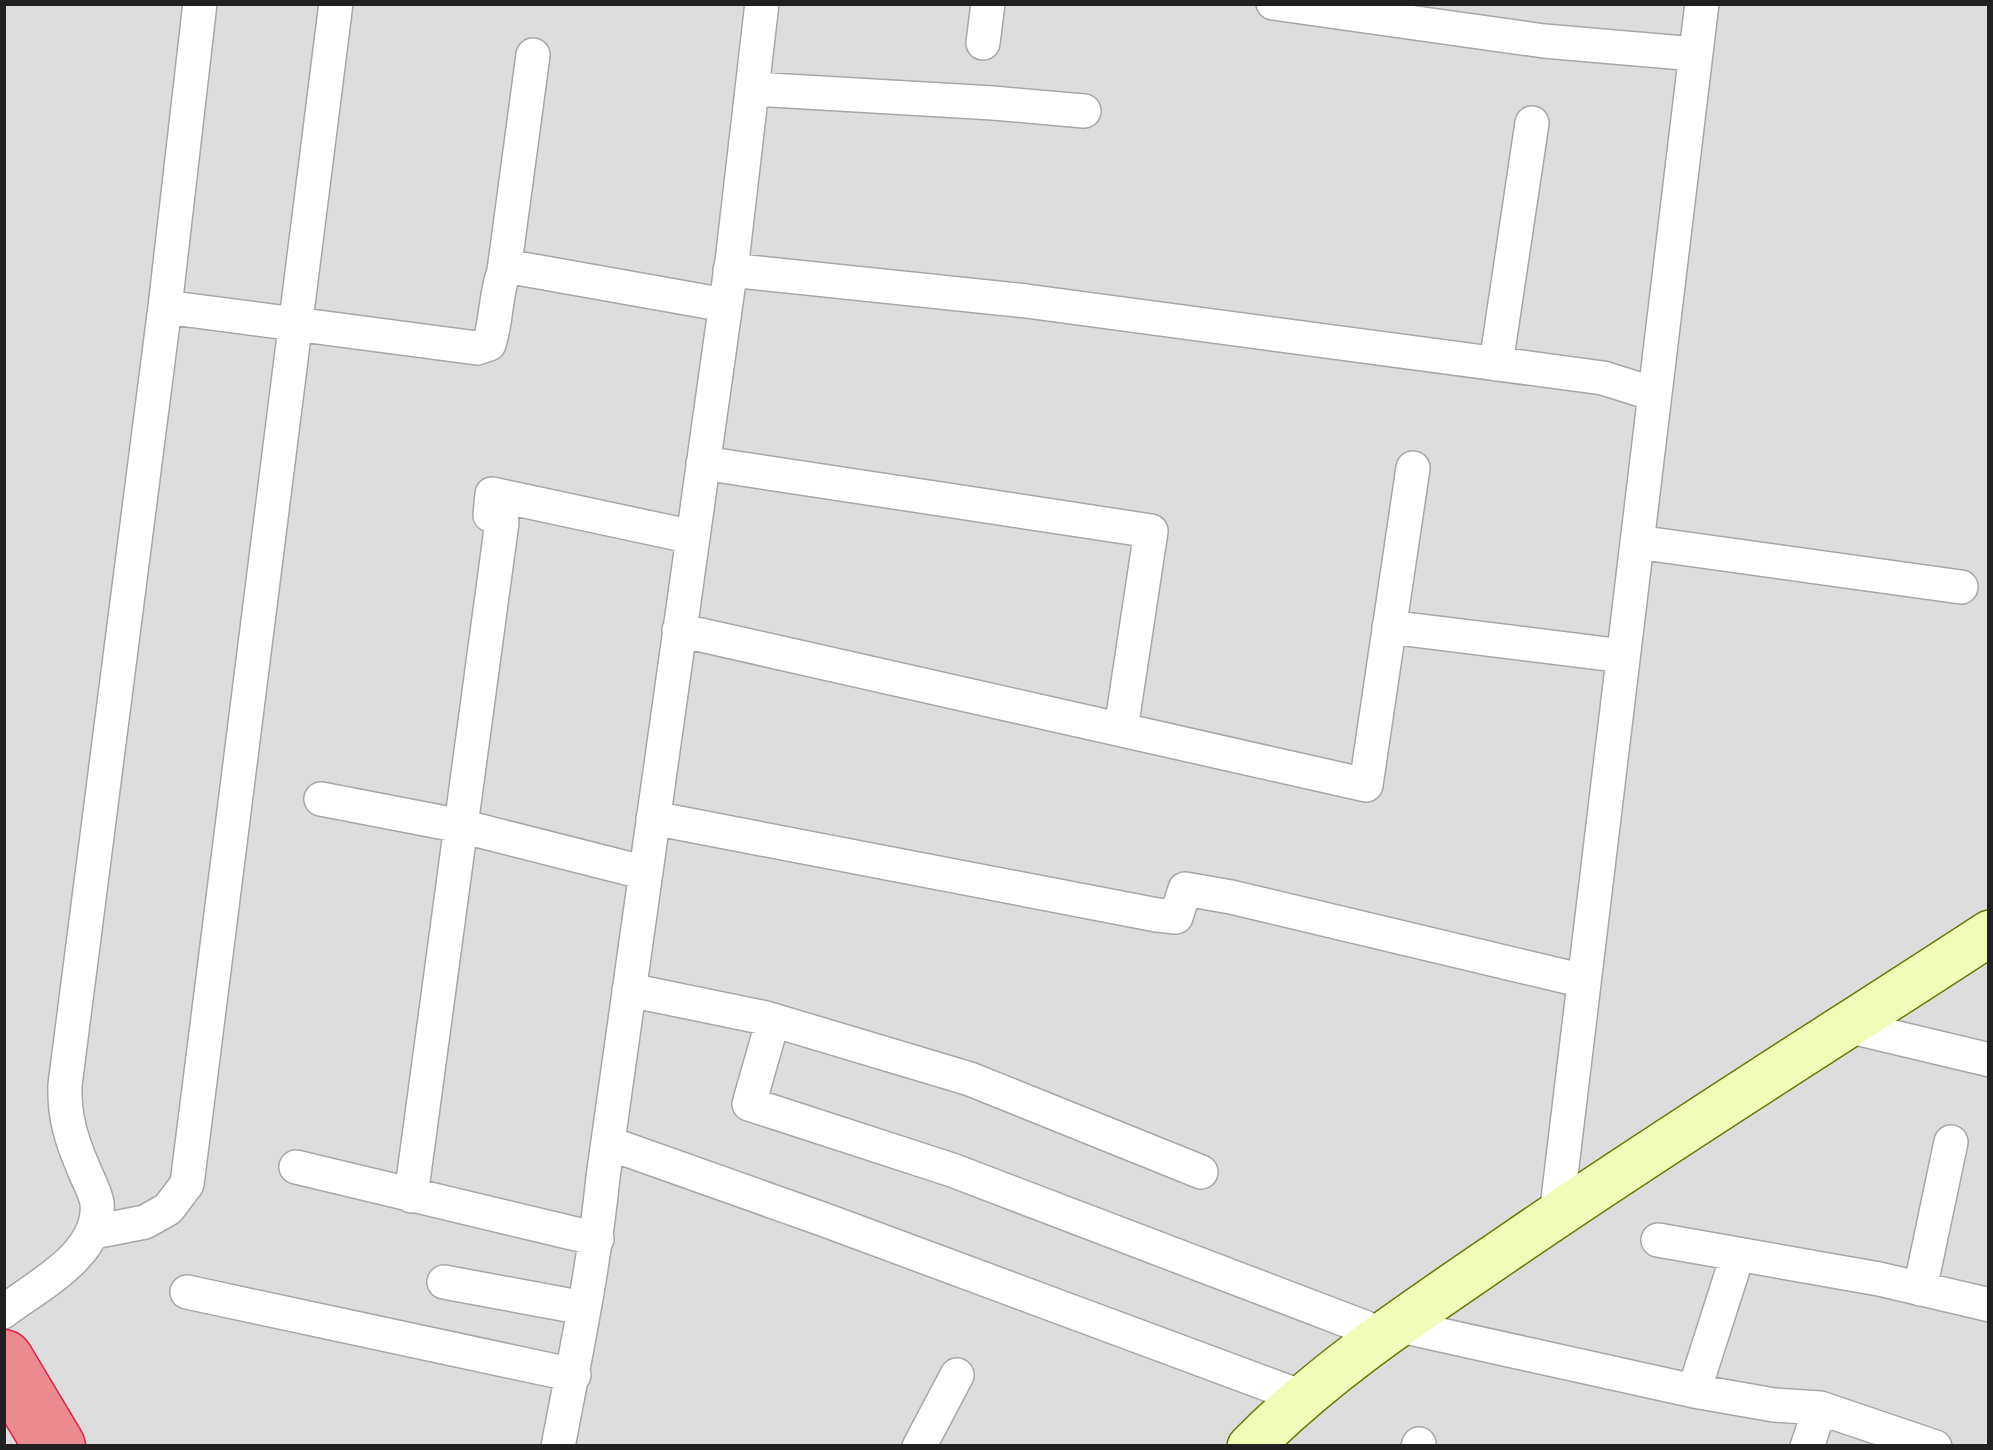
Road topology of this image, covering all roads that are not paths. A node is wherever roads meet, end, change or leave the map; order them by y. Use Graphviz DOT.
graph roads {
  1 [pos="200,3"];
  2 [pos="336,3"];
  3 [pos="762,3"];
  4 [pos="988,3"];
  5 [pos="1273,3"];
  6 [pos="1702,3"];
  7 [pos="983,44"];
  8 [pos="1695,54"];
  9 [pos="533,56"];
  10 [pos="752,89"];
  11 [pos="1084,111"];
  12 [pos="1532,123"];
  13 [pos="730,270"];
  14 [pos="504,271"];
  15 [pos="725,304"];
  16 [pos="165,307"];
  17 [pos="296,326"];
  18 [pos="1496,364"];
  19 [pos="1654,394"];
  20 [pos="704,464"];
  21 [pos="1413,467"];
  22 [pos="693,537"];
  23 [pos="1637,542"];
  24 [pos="1961,587"];
  25 [pos="1389,627"];
  26 [pos="680,630"];
  27 [pos="1623,656"];
  28 [pos="1121,729"];
  29 [pos="321,799"];
  30 [pos="653,818"];
  31 [pos="461,826"];
  32 [pos="646,873"];
  33 [pos="1990,933"];
  34 [pos="1584,981"];
  35 [pos="629,990"];
  36 [pos="773,1020"];
  37 [pos="1846,1026"];
  38 [pos="1990,1060"];
  39 [pos="1952,1142"];
  40 [pos="608,1143"];
  41 [pos="296,1167"];
  42 [pos="1201,1172"];
  43 [pos="411,1196"];
  44 [pos="1556,1216"];
  45 [pos="94,1232"];
  46 [pos="597,1238"];
  47 [pos="1658,1240"];
  48 [pos="1738,1254"];
  49 [pos="444,1282"];
  50 [pos="1920,1289"];
  51 [pos="187,1292"];
  52 [pos="1990,1305"];
  53 [pos="584,1308"];
  54 [pos="3,1312"];
  55 [pos="1388,1331"];
  56 [pos="3,1360"];
  57 [pos="574,1375"];
  58 [pos="958,1375"];
  59 [pos="1694,1390"];
  60 [pos="1302,1397"];
  61 [pos="1820,1408"];
  62 [pos="565,1446"];
  63 [pos="55,1447"];
  64 [pos="919,1447"];
  65 [pos="1250,1447"];
  66 [pos="1807,1447"];
  67 [pos="1935,1447"];
  1 -- 16 [label="street"];
  2 -- 17 [label="street"];
  3 -- 10 [label="street"];
  4 -- 7 [label="street"];
  5 -- 8 [label="street"];
  6 -- 8 [label="street"];
  8 -- 19 [label="street"];
  9 -- 14 [label="street"];
  10 -- 11 [label="street"];
  10 -- 13 [label="street"];
  12 -- 18 [label="street"];
  13 -- 15 [label="street"];
  13 -- 18 [label="street"];
  14 -- 15 [label="street"];
  14 -- 17 [label="street"];
  15 -- 20 [label="street"];
  16 -- 17 [label="street"];
  16 -- 45 [label="street"];
  17 -- 45 [label="street"];
  18 -- 19 [label="street"];
  19 -- 23 [label="street"];
  20 -- 22 [label="street"];
  20 -- 28 [label="street"];
  21 -- 25 [label="street"];
  22 -- 26 [label="street"];
  22 -- 31 [label="street"];
  23 -- 24 [label="street"];
  23 -- 27 [label="street"];
  25 -- 27 [label="street"];
  25 -- 28 [label="street"];
  26 -- 28 [label="street"];
  26 -- 30 [label="street"];
  27 -- 34 [label="street"];
  29 -- 31 [label="street"];
  30 -- 32 [label="street"];
  30 -- 34 [label="street"];
  31 -- 32 [label="street"];
  31 -- 43 [label="street"];
  32 -- 35 [label="street"];
  33 -- 37 [label="street"];
  34 -- 44 [label="street"];
  35 -- 36 [label="street"];
  35 -- 40 [label="street"];
  36 -- 42 [label="street"];
  36 -- 55 [label="street"];
  37 -- 38 [label="street"];
  37 -- 44 [label="street"];
  39 -- 50 [label="street"];
  40 -- 46 [label="street"];
  40 -- 60 [label="street"];
  41 -- 43 [label="street"];
  43 -- 46 [label="street"];
  44 -- 55 [label="street"];
  45 -- 54 [label="street"];
  46 -- 53 [label="street"];
  47 -- 48 [label="street"];
  48 -- 50 [label="street"];
  48 -- 59 [label="street"];
  49 -- 53 [label="street"];
  50 -- 52 [label="street"];
  51 -- 57 [label="street"];
  53 -- 57 [label="street"];
  55 -- 59 [label="street"];
  55 -- 60 [label="street"];
  56 -- 63 [label="highway"];
  57 -- 62 [label="street"];
  58 -- 64 [label="street"];
  59 -- 61 [label="street"];
  60 -- 65 [label="street"];
  61 -- 66 [label="street"];
  61 -- 67 [label="street"];
}
